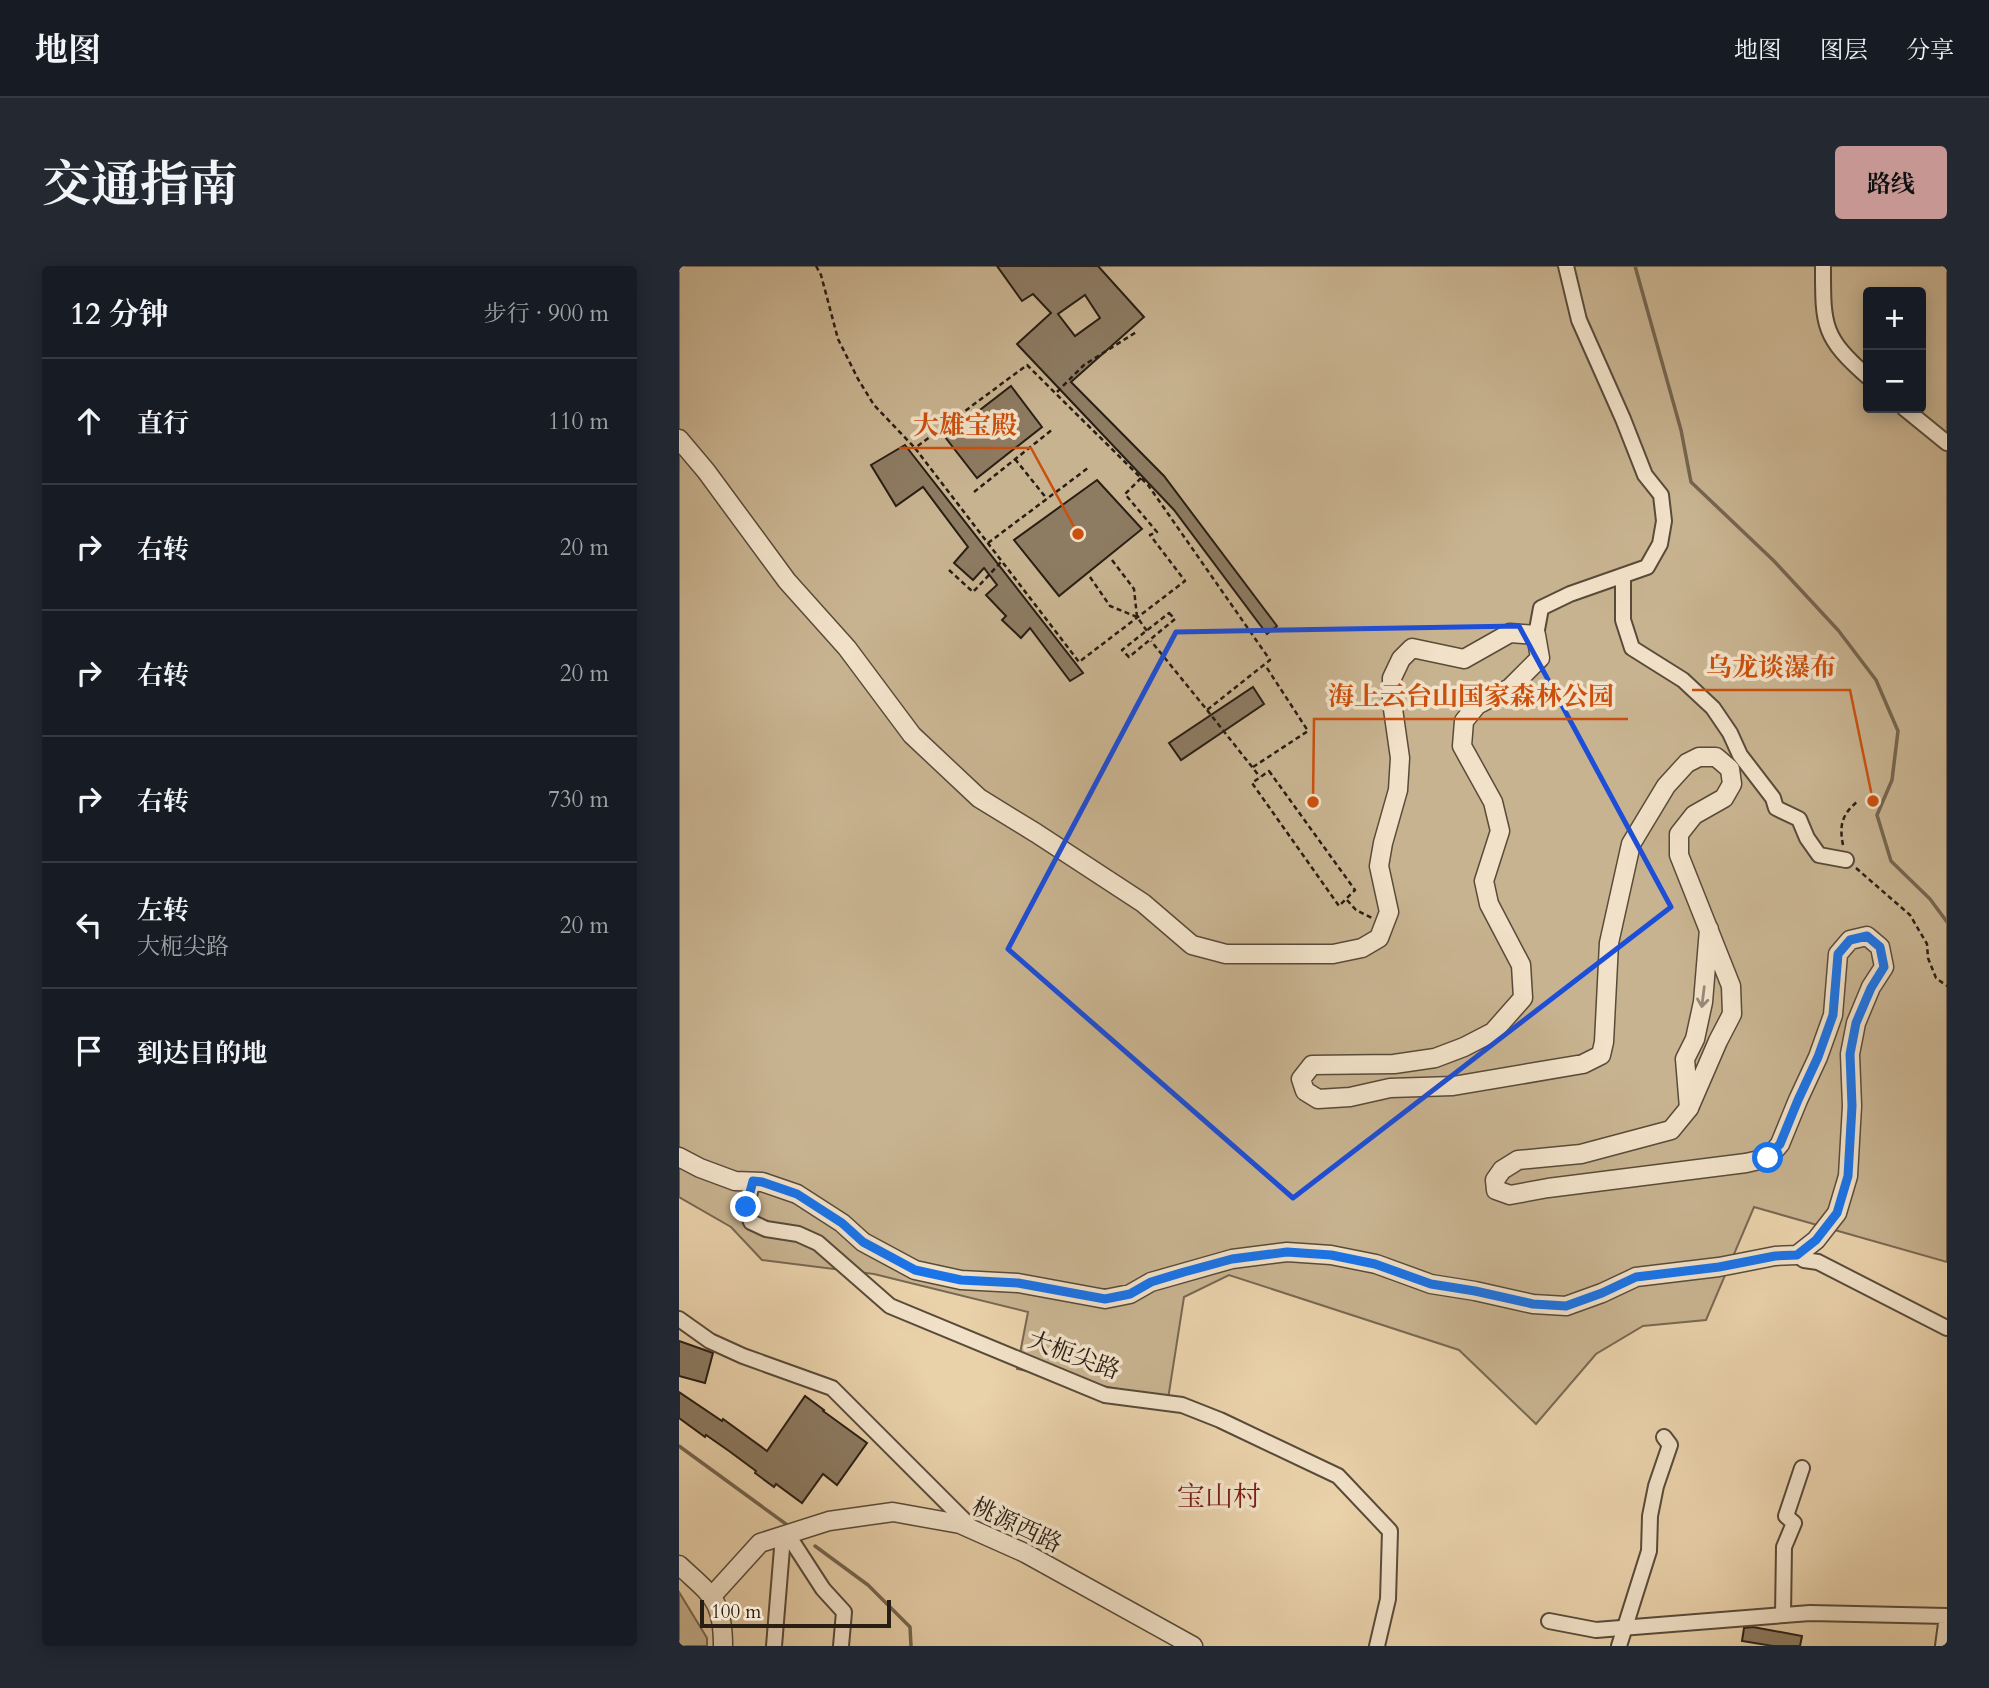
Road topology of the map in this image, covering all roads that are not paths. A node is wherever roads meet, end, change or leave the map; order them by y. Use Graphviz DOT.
graph roads {
  1 [pos="1566,266"];
  2 [pos="1823,266"];
  3 [pos="1863,373"];
  4 [pos="1910,413"];
  5 [pos="679,439"];
  6 [pos="1947,443"];
  7 [pos="1623,576"];
  8 [pos="1536,635"];
  9 [pos="1846,860"];
  10 [pos="1709,929"];
  11 [pos="1689,1108"];
  12 [pos="679,1157"];
  13 [pos="753,1181"];
  14 [pos="1797,1255"];
  15 [pos="680,1321"];
  16 [pos="1947,1328"];
  17 [pos="1664,1437"];
  18 [pos="1802,1468"];
  19 [pos="974,1530"];
  20 [pos="785,1535"];
  21 [pos="679,1565"];
  22 [pos="712,1596"];
  23 [pos="1783,1615"];
  24 [pos="1549,1621"];
  25 [pos="1624,1627"];
  26 [pos="723,1646"];
  27 [pos="774,1646"];
  28 [pos="841,1646"];
  29 [pos="1193,1646"];
  30 [pos="1377,1646"];
  31 [pos="1619,1646"];
  32 [pos="1943,1646"];
  1 -- 7 [label="street"];
  2 -- 3 [label="street"];
  4 -- 6 [label="street"];
  5 -- 8 [label="street"];
  7 -- 8 [label="street"];
  7 -- 9 [label="street"];
  8 -- 10 [label="street"];
  10 -- 11 [label="street, one-way"];
  10 -- 11 [label="street"];
  11 -- 14 [label="street"];
  12 -- 13 [label="street"];
  13 -- 14 [label="street"];
  13 -- 30 [label="street, 大枙尖路"];
  14 -- 16 [label="street"];
  15 -- 19 [label="street"];
  17 -- 25 [label="street"];
  18 -- 23 [label="street"];
  19 -- 20 [label="street, 桃源西路"];
  19 -- 29 [label="street, 桃源西路"];
  20 -- 22 [label="street, 桃源西路"];
  20 -- 27 [label="street"];
  20 -- 28 [label="street"];
  21 -- 22 [label="street"];
  22 -- 26 [label="street"];
  23 -- 25 [label="street"];
  23 -- 32 [label="street"];
  24 -- 25 [label="street"];
  25 -- 31 [label="street"];
}
